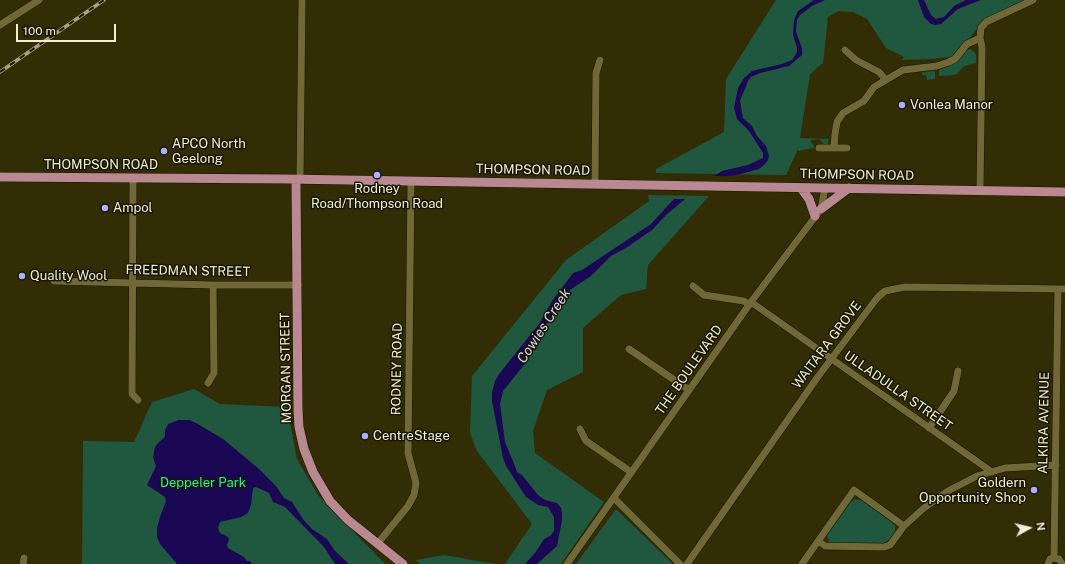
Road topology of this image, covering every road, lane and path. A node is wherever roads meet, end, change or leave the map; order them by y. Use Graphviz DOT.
graph roads {
  1 [pos="39,0"];
  2 [pos="302,0"];
  3 [pos="1033,0"];
  4 [pos="0,25"];
  5 [pos="980,38"];
  6 [pos="845,50"];
  7 [pos="600,60"];
  8 [pos="886,80"];
  9 [pos="819,148"];
  10 [pos="834,148"];
  11 [pos="847,148"];
  12 [pos="0,177"];
  13 [pos="133,178"];
  14 [pos="298,180"];
  15 [pos="411,182"];
  16 [pos="595,184"];
  17 [pos="801,188"];
  18 [pos="825,188"];
  19 [pos="849,188"];
  20 [pos="980,190"];
  21 [pos="1065,192"];
  22 [pos="820,209"];
  23 [pos="815,216"];
  24 [pos="54,281"];
  25 [pos="133,282"];
  26 [pos="213,285"];
  27 [pos="298,285"];
  28 [pos="693,286"];
  29 [pos="1062,289"];
  30 [pos="750,303"];
  31 [pos="629,348"];
  32 [pos="831,359"];
  33 [pos="958,371"];
  34 [pos="208,383"];
  35 [pos="689,390"];
  36 [pos="138,400"];
  37 [pos="929,428"];
  38 [pos="580,429"];
  39 [pos="1056,465"];
  40 [pos="631,472"];
  41 [pos="992,472"];
  42 [pos="614,498"];
  43 [pos="904,526"];
  44 [pos="818,541"];
  45 [pos="378,543"];
  46 [pos="1054,558"];
  47 [pos="403,564"];
  48 [pos="567,564"];
  49 [pos="680,564"];
  50 [pos="687,564"];
  51 [pos="802,564"];
  52 [pos="1048,564"];
  53 [pos="1062,564"];
  1 -- 4 [label="street"];
  2 -- 14 [label="street, MORGAN STREET"];
  3 -- 5 [label="street"];
  5 -- 8 [label="street"];
  5 -- 20 [label="street"];
  6 -- 8 [label="street"];
  7 -- 16 [label="street"];
  8 -- 10 [label="street"];
  9 -- 10 [label="street"];
  10 -- 11 [label="street"];
  12 -- 13 [label="main road, THOMPSON ROAD"];
  13 -- 14 [label="main road, THOMPSON ROAD"];
  13 -- 25 [label="street"];
  14 -- 15 [label="main road, THOMPSON ROAD"];
  14 -- 27 [label="main road, MORGAN STREET"];
  15 -- 16 [label="main road, THOMPSON ROAD"];
  15 -- 45 [label="street, RODNEY ROAD"];
  16 -- 17 [label="main road, THOMPSON ROAD"];
  17 -- 18 [label="main road, THOMPSON ROAD"];
  17 -- 23 [label="main road"];
  18 -- 19 [label="main road, THOMPSON ROAD"];
  18 -- 22 [label="street, THE BOULEVARD"];
  19 -- 20 [label="main road, THOMPSON ROAD"];
  19 -- 22 [label="main road"];
  20 -- 21 [label="main road, THOMPSON ROAD"];
  22 -- 23 [label="street, THE BOULEVARD"];
  23 -- 30 [label="street, THE BOULEVARD"];
  24 -- 25 [label="street, FREEDMAN STREET"];
  25 -- 26 [label="street, FREEDMAN STREET"];
  25 -- 36 [label="street"];
  26 -- 27 [label="street, FREEDMAN STREET"];
  26 -- 34 [label="street"];
  27 -- 45 [label="main road, MORGAN STREET"];
  28 -- 30 [label="street, ULLADULLA STREET"];
  29 -- 32 [label="street, WAITARA GROVE"];
  29 -- 39 [label="street, ALKIRA AVENUE"];
  30 -- 32 [label="street, ULLADULLA STREET"];
  30 -- 35 [label="street, THE BOULEVARD"];
  31 -- 35 [label="street"];
  32 -- 37 [label="street, ULLADULLA STREET"];
  32 -- 50 [label="street, WAITARA GROVE"];
  33 -- 37 [label="street"];
  35 -- 40 [label="street, THE BOULEVARD"];
  37 -- 41 [label="street, ULLADULLA STREET"];
  38 -- 40 [label="street"];
  39 -- 41 [label="street"];
  39 -- 46 [label="street, ALKIRA AVENUE"];
  40 -- 42 [label="street, THE BOULEVARD"];
  41 -- 43 [label="street"];
  42 -- 48 [label="street, THE BOULEVARD"];
  42 -- 49 [label="street"];
  43 -- 44 [label="street"];
  43 -- 44 [label="street"];
  44 -- 51 [label="street"];
  45 -- 47 [label="main road, MORGAN STREET"];
  46 -- 52 [label="street"];
  46 -- 53 [label="street"];
}
